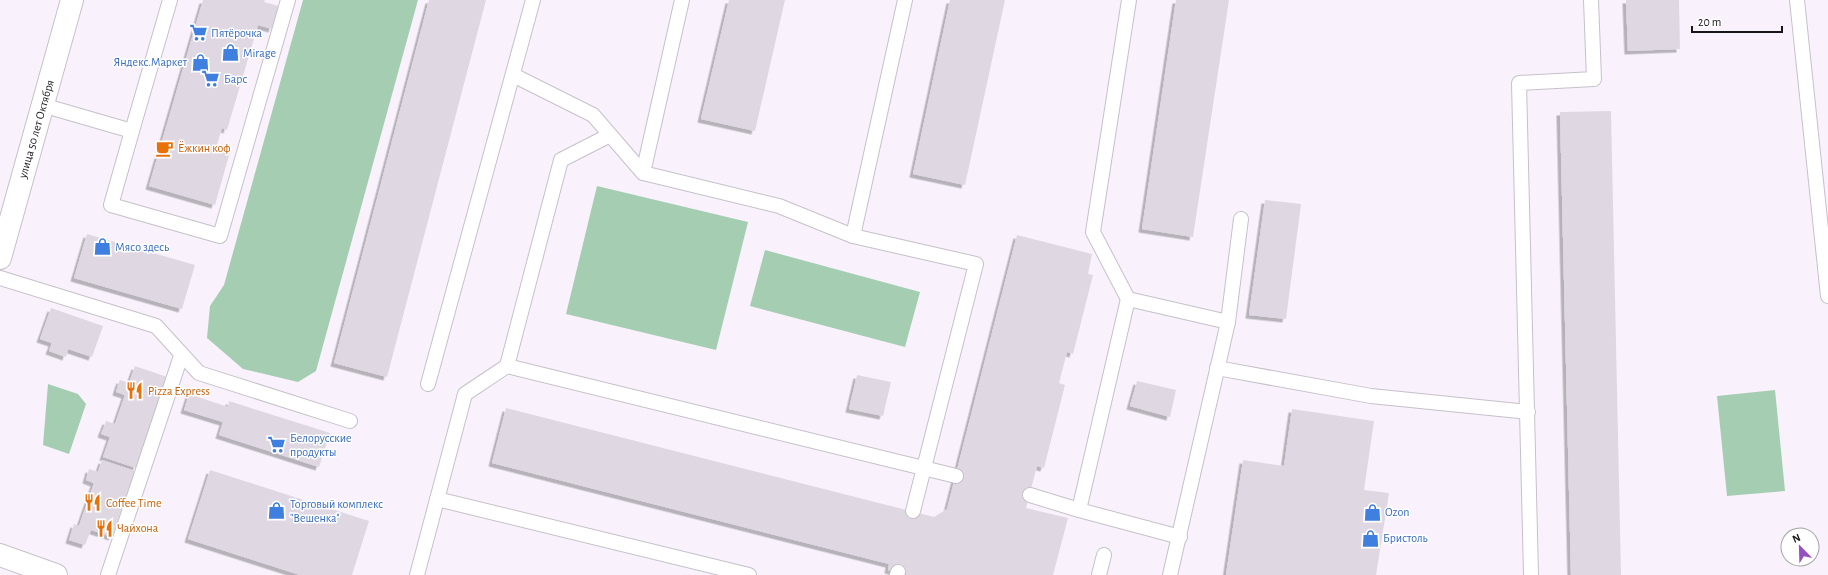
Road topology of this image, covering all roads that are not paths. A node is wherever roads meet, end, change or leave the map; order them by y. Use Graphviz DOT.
graph roads {
  1 [pos="72,0"];
  2 [pos="170,0"];
  3 [pos="288,0"];
  4 [pos="533,0"];
  5 [pos="682,0"];
  6 [pos="906,0"];
  7 [pos="1129,0"];
  8 [pos="1591,0"];
  9 [pos="1797,0"];
  10 [pos="513,76"];
  11 [pos="42,105"];
  12 [pos="132,131"];
  13 [pos="610,135"];
  14 [pos="643,173"];
  15 [pos="1241,219"];
  16 [pos="853,236"];
  17 [pos="0,258"];
  18 [pos="0,278"];
  19 [pos="1828,296"];
  20 [pos="1128,300"];
  21 [pos="1228,322"];
  22 [pos="181,356"];
  23 [pos="507,366"];
  24 [pos="1217,368"];
  25 [pos="428,384"];
  26 [pos="1528,412"];
  27 [pos="350,421"];
  28 [pos="924,468"];
  29 [pos="956,476"];
  30 [pos="1030,494"];
  31 [pos="437,499"];
  32 [pos="1079,510"];
  33 [pos="913,511"];
  34 [pos="1180,537"];
  35 [pos="0,555"];
  36 [pos="1104,555"];
  37 [pos="56,575"];
  38 [pos="108,575"];
  39 [pos="417,575"];
  40 [pos="749,575"];
  41 [pos="1099,575"];
  42 [pos="1170,575"];
  43 [pos="1532,575"];
  1 -- 11 [label="street, улица 50 лет Октября"];
  2 -- 12 [label="lane"];
  3 -- 12 [label="lane"];
  4 -- 10 [label="lane"];
  5 -- 14 [label="lane"];
  6 -- 16 [label="lane"];
  7 -- 20 [label="lane"];
  8 -- 26 [label="lane"];
  9 -- 19 [label="lane"];
  10 -- 13 [label="lane"];
  10 -- 25 [label="lane"];
  11 -- 12 [label="lane"];
  11 -- 17 [label="street, улица 50 лет Октября"];
  13 -- 14 [label="lane"];
  13 -- 23 [label="lane"];
  14 -- 16 [label="lane"];
  15 -- 21 [label="lane"];
  16 -- 28 [label="lane"];
  18 -- 22 [label="lane"];
  20 -- 21 [label="lane"];
  20 -- 32 [label="lane"];
  21 -- 24 [label="lane"];
  22 -- 27 [label="lane"];
  22 -- 38 [label="lane"];
  23 -- 28 [label="lane"];
  23 -- 31 [label="lane"];
  24 -- 26 [label="lane"];
  24 -- 34 [label="lane"];
  26 -- 43 [label="lane"];
  28 -- 29 [label="lane"];
  28 -- 33 [label="lane"];
  30 -- 32 [label="lane"];
  31 -- 39 [label="lane"];
  31 -- 40 [label="lane"];
  32 -- 34 [label="lane"];
  34 -- 42 [label="lane"];
  35 -- 37 [label="street"];
  36 -- 41 [label="lane"];
}
